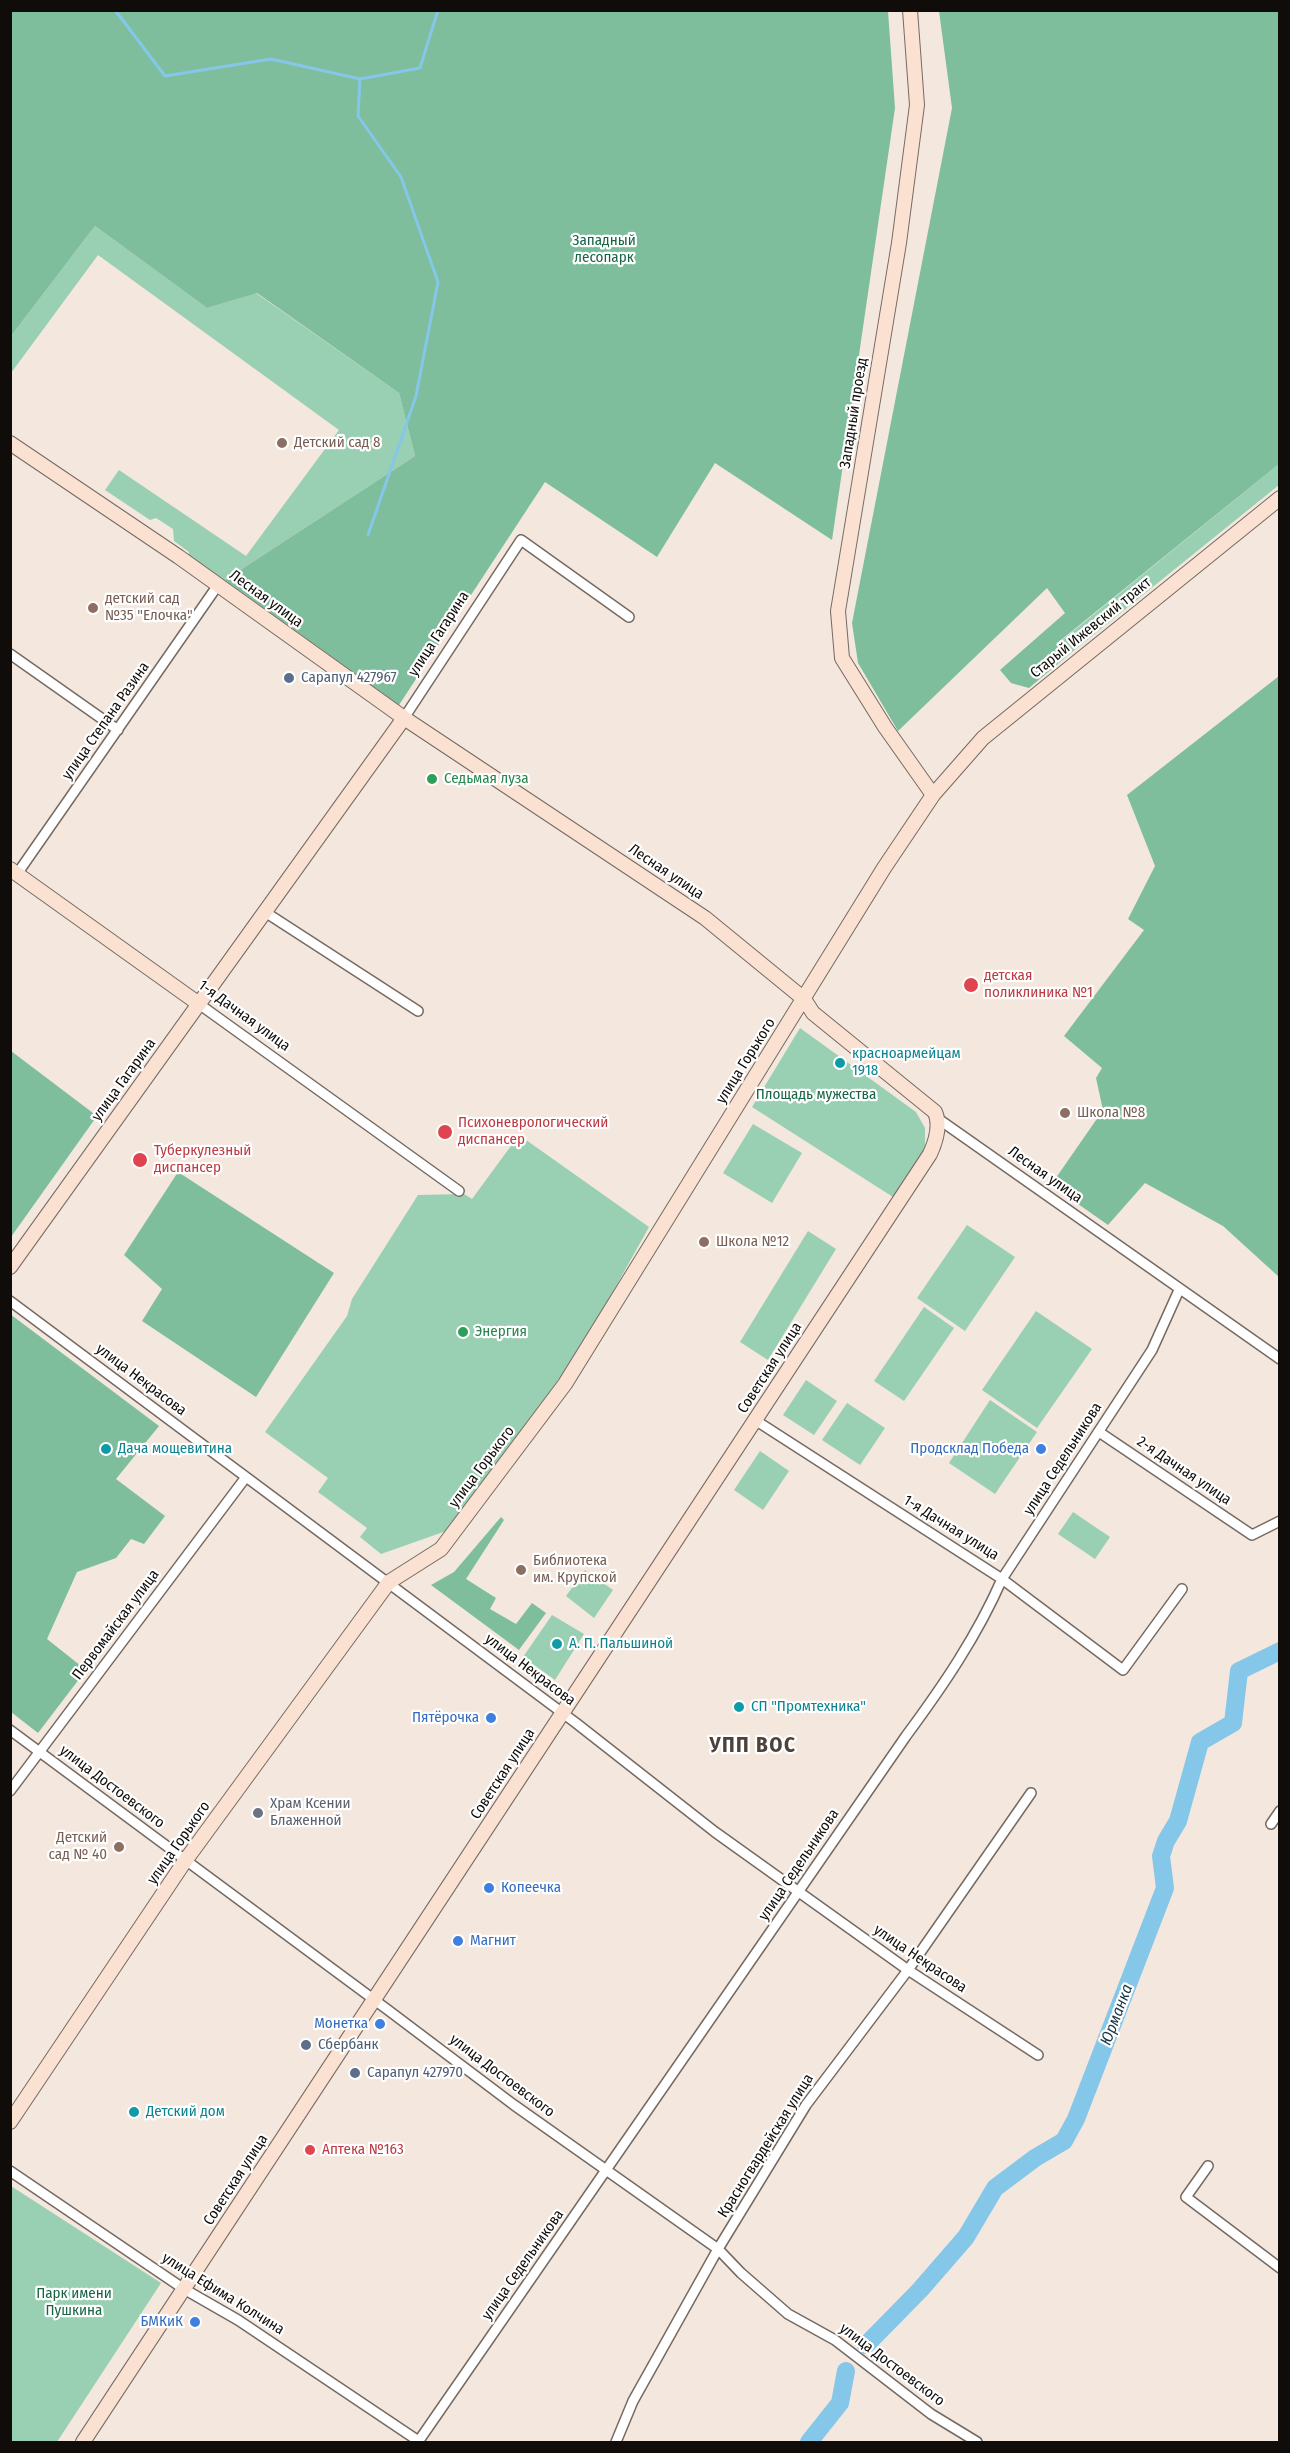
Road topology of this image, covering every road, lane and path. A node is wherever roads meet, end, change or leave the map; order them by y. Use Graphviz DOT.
graph roads {
  1 [pos="910,10"];
  2 [pos="10,443"];
  3 [pos="1280,498"];
  4 [pos="218,585"];
  5 [pos="628,617"];
  6 [pos="10,654"];
  7 [pos="404,718"];
  8 [pos="118,730"];
  9 [pos="933,795"];
  10 [pos="14,871"];
  11 [pos="265,912"];
  12 [pos="804,999"];
  13 [pos="199,1004"];
  14 [pos="418,1011"];
  15 [pos="937,1118"];
  16 [pos="459,1191"];
  17 [pos="10,1267"];
  18 [pos="1179,1290"];
  19 [pos="10,1301"];
  20 [pos="1280,1359"];
  21 [pos="755,1420"];
  22 [pos="1099,1432"];
  23 [pos="246,1478"];
  24 [pos="1280,1521"];
  25 [pos="1002,1579"];
  26 [pos="389,1582"];
  27 [pos="1182,1589"];
  28 [pos="562,1713"];
  29 [pos="10,1730"];
  30 [pos="40,1753"];
  31 [pos="10,1791"];
  32 [pos="1030,1793"];
  33 [pos="1280,1811"];
  34 [pos="1271,1824"];
  35 [pos="185,1861"];
  36 [pos="798,1893"];
  37 [pos="908,1970"];
  38 [pos="374,2000"];
  39 [pos="1038,2055"];
  40 [pos="10,2121"];
  41 [pos="1208,2166"];
  42 [pos="10,2171"];
  43 [pos="606,2172"];
  44 [pos="718,2249"];
  45 [pos="1280,2268"];
  46 [pos="184,2289"];
  47 [pos="83,2442"];
  48 [pos="419,2442"];
  49 [pos="616,2442"];
  50 [pos="977,2442"];
  1 -- 9 [label="street, Западный проезд"];
  2 -- 4 [label="street, Лесная улица"];
  3 -- 9 [label="street, Старый Ижевский тракт"];
  4 -- 7 [label="street, Лесная улица"];
  4 -- 8 [label="street, улица Степана Разина"];
  5 -- 7 [label="street, улица Гагарина"];
  6 -- 8 [label="street"];
  7 -- 11 [label="street, улица Гагарина"];
  7 -- 12 [label="street, Лесная улица"];
  8 -- 10 [label="street, улица Степана Разина"];
  9 -- 12 [label="street, улица Горького"];
  10 -- 13 [label="street, 1-я Дачная улица"];
  11 -- 13 [label="street, улица Гагарина"];
  11 -- 14 [label="street"];
  12 -- 15 [label="street, Лесная улица"];
  12 -- 26 [label="street, улица Горького"];
  13 -- 16 [label="street, 1-я Дачная улица"];
  13 -- 17 [label="street, улица Гагарина"];
  15 -- 18 [label="street, Лесная улица"];
  15 -- 21 [label="street, Советская улица"];
  18 -- 20 [label="street, Лесная улица"];
  18 -- 22 [label="street, улица Седельникова"];
  19 -- 23 [label="street, улица Некрасова"];
  21 -- 25 [label="street, 1-я Дачная улица"];
  21 -- 28 [label="street, Советская улица"];
  22 -- 24 [label="street, 2-я Дачная улица"];
  22 -- 25 [label="street, улица Седельникова"];
  23 -- 26 [label="street, улица Некрасова"];
  23 -- 30 [label="street, Первомайская улица"];
  25 -- 27 [label="street, 1-я Дачная улица"];
  25 -- 36 [label="street, улица Седельникова"];
  26 -- 28 [label="street, улица Некрасова"];
  26 -- 35 [label="street, улица Горького"];
  28 -- 36 [label="street, улица Некрасова"];
  28 -- 38 [label="street, Советская улица"];
  29 -- 30 [label="street, улица Достоевского"];
  30 -- 31 [label="street, Первомайская улица"];
  30 -- 35 [label="street, улица Достоевского"];
  32 -- 37 [label="street, Красногвардейская улица"];
  33 -- 34 [label="street"];
  35 -- 38 [label="street, улица Достоевского"];
  35 -- 40 [label="street, улица Горького"];
  36 -- 37 [label="street, улица Некрасова"];
  36 -- 43 [label="street, улица Седельникова"];
  37 -- 39 [label="street, улица Некрасова"];
  37 -- 44 [label="street, Красногвардейская улица"];
  38 -- 43 [label="street, улица Достоевского"];
  38 -- 46 [label="street, Советская улица"];
  41 -- 45 [label="street"];
  42 -- 46 [label="street, улица Ефима Колчина"];
  43 -- 44 [label="street, улица Достоевского"];
  43 -- 48 [label="street, улица Седельникова"];
  44 -- 49 [label="street, Красногвардейская улица"];
  44 -- 50 [label="street, улица Достоевского"];
  46 -- 47 [label="street, Советская улица"];
  46 -- 48 [label="street, улица Ефима Колчина"];
}
